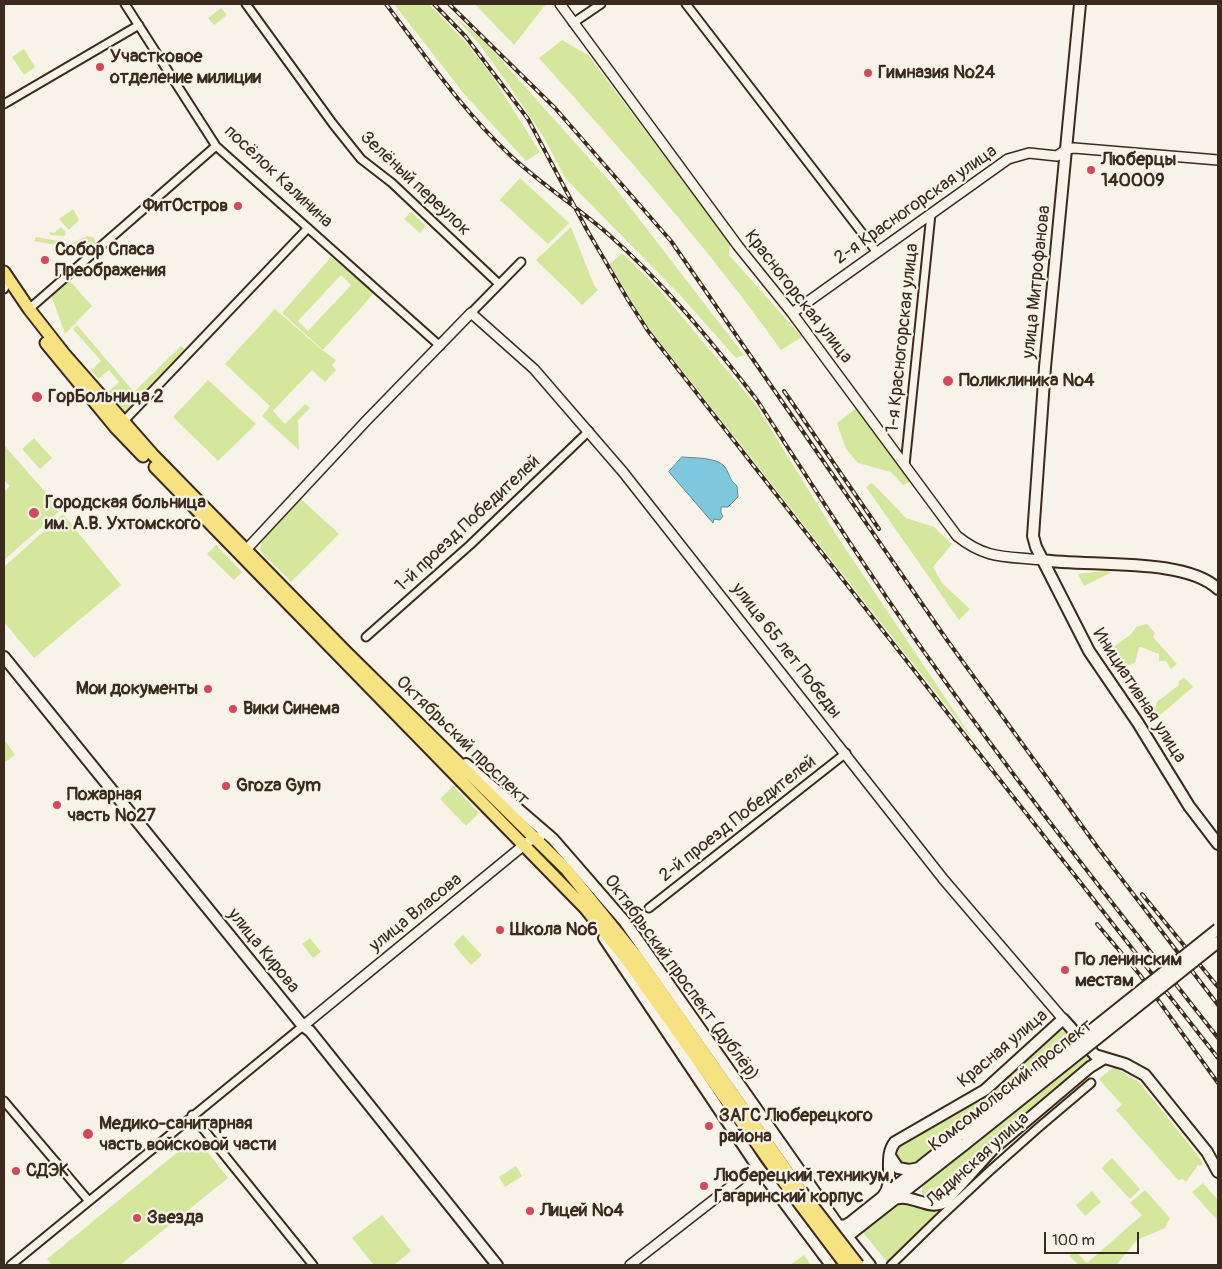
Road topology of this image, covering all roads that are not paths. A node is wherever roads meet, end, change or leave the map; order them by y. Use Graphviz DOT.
graph roads {
  1 [pos="125,4"];
  2 [pos="246,4"];
  3 [pos="560,4"];
  4 [pos="601,4"];
  5 [pos="686,4"];
  6 [pos="1080,4"];
  7 [pos="573,23"];
  8 [pos="139,25"];
  9 [pos="4,104"];
  10 [pos="216,146"];
  11 [pos="1067,149"];
  12 [pos="1218,160"];
  13 [pos="931,214"];
  14 [pos="308,228"];
  15 [pos="876,251"];
  16 [pos="521,262"];
  17 [pos="4,272"];
  18 [pos="499,284"];
  19 [pos="4,287"];
  20 [pos="29,310"];
  21 [pos="471,313"];
  22 [pos="792,313"];
  23 [pos="440,346"];
  24 [pos="123,422"];
  25 [pos="589,431"];
  26 [pos="905,466"];
  27 [pos="244,552"];
  28 [pos="1042,560"];
  29 [pos="1218,589"];
  30 [pos="366,637"];
  31 [pos="4,657"];
  32 [pos="434,739"];
  33 [pos="846,753"];
  34 [pos="535,837"];
  35 [pos="553,839"];
  36 [pos="1218,844"];
  37 [pos="524,845"];
  38 [pos="649,908"];
  39 [pos="586,909"];
  40 [pos="1218,929"];
  41 [pos="1218,942"];
  42 [pos="1064,1020"];
  43 [pos="302,1026"];
  44 [pos="1103,1059"];
  45 [pos="1091,1083"];
  46 [pos="4,1101"];
  47 [pos="192,1115"];
  48 [pos="963,1139"];
  49 [pos="890,1153"];
  50 [pos="757,1166"];
  51 [pos="921,1172"];
  52 [pos="1218,1172"];
  53 [pos="797,1194"];
  54 [pos="887,1199"];
  55 [pos="88,1200"];
  56 [pos="926,1203"];
  57 [pos="838,1225"];
  58 [pos="848,1236"];
  59 [pos="822,1253"];
  60 [pos="10,1265"];
  61 [pos="314,1265"];
  62 [pos="497,1265"];
  63 [pos="630,1265"];
  64 [pos="831,1265"];
  65 [pos="846,1265"];
  66 [pos="858,1265"];
  67 [pos="870,1265"];
  68 [pos="891,1265"];
  1 -- 8 [label="street, посёлок Калинина"];
  2 -- 18 [label="street, Зелёный переулок"];
  3 -- 7 [label="street, Красногорская улица"];
  4 -- 7 [label="street"];
  5 -- 15 [label="street"];
  6 -- 11 [label="main road, улица Митрофанова"];
  7 -- 22 [label="street, Красногорская улица"];
  8 -- 9 [label="street"];
  8 -- 10 [label="street, посёлок Калинина"];
  10 -- 14 [label="street, посёлок Калинина"];
  10 -- 20 [label="street"];
  11 -- 12 [label="street, 2-я Красногорская улица"];
  11 -- 13 [label="street, 2-я Красногорская улица"];
  11 -- 28 [label="main road, улица Митрофанова"];
  13 -- 15 [label="street, 2-я Красногорская улица"];
  13 -- 26 [label="street, 1-я Красногорская улица"];
  14 -- 23 [label="street, посёлок Калинина"];
  14 -- 24 [label="street"];
  15 -- 22 [label="street, 2-я Красногорская улица"];
  16 -- 18 [label="street"];
  17 -- 20 [label="main road, Октябрьский проспект"];
  18 -- 21 [label="street"];
  19 -- 27 [label="main road, Октябрьский проспект"];
  20 -- 24 [label="main road, Октябрьский проспект"];
  21 -- 23 [label="street"];
  21 -- 25 [label="street, улица 65 лет Победы"];
  22 -- 26 [label="street, Красногорская улица"];
  23 -- 27 [label="street"];
  24 -- 27 [label="main road, Октябрьский проспект"];
  25 -- 30 [label="street, 1-й проезд Победителей"];
  25 -- 33 [label="street, улица 65 лет Победы"];
  26 -- 28 [label="street, Красногорская улица"];
  27 -- 32 [label="main road, Октябрьский проспект"];
  27 -- 37 [label="main road, Октябрьский проспект"];
  28 -- 29 [label="main road"];
  28 -- 36 [label="main road, Инициативная улица"];
  31 -- 43 [label="main road, улица Кирова"];
  32 -- 34 [label="main road, Октябрьский проспект"];
  32 -- 35 [label="main road, Октябрьский проспект (дублёр)"];
  33 -- 38 [label="street, 2-й проезд Победителей"];
  33 -- 42 [label="street, улица 65 лет Победы"];
  34 -- 35 [label="street"];
  34 -- 37 [label="street, улица Власова"];
  34 -- 53 [label="main road, Октябрьский проспект"];
  35 -- 57 [label="main road, Октябрьский проспект (дублёр)"];
  37 -- 39 [label="main road, Октябрьский проспект"];
  37 -- 43 [label="street, улица Власова"];
  39 -- 50 [label="main road, Октябрьский проспект (дублёр)"];
  39 -- 53 [label="main road, Октябрьский проспект"];
  40 -- 48 [label="main road, Комсомольский проспект, bridge"];
  41 -- 48 [label="main road, Комсомольский проспект, bridge"];
  42 -- 44 [label="main road"];
  42 -- 49 [label="main road, Красная улица"];
  43 -- 47 [label="street"];
  43 -- 62 [label="main road, улица Кирова"];
  44 -- 52 [label="main road"];
  44 -- 56 [label="main road, Лядинская улица"];
  45 -- 68 [label="street, Лядинская улица"];
  46 -- 55 [label="street"];
  47 -- 55 [label="street"];
  47 -- 61 [label="street"];
  48 -- 51 [label="main road, Комсомольский проспект"];
  49 -- 51 [label="main road"];
  49 -- 54 [label="main road"];
  50 -- 59 [label="main road, Октябрьский проспект (дублёр)"];
  50 -- 63 [label="street"];
  51 -- 54 [label="main road, Комсомольский проспект"];
  51 -- 56 [label="main road"];
  53 -- 65 [label="main road, Октябрьский проспект, bridge"];
  53 -- 66 [label="main road, Октябрьский проспект, bridge"];
  54 -- 56 [label="main road"];
  54 -- 57 [label="main road, Комсомольский проспект"];
  54 -- 58 [label="main road, Комсомольский проспект"];
  55 -- 60 [label="street"];
  57 -- 58 [label="main road, Октябрьский проспект (дублёр)"];
  58 -- 59 [label="main road, Комсомольский проспект"];
  58 -- 67 [label="main road, Октябрьский проспект (дублёр)"];
  59 -- 64 [label="main road, Октябрьский проспект (дублёр)"];
}
